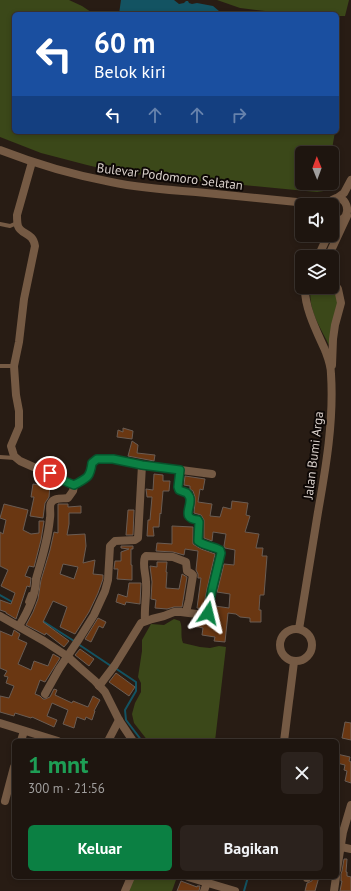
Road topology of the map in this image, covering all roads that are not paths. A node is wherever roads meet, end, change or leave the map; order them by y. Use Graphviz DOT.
graph roads {
  1 [pos="0,150"];
  2 [pos="32,162"];
  3 [pos="351,180"];
  4 [pos="337,198"];
  5 [pos="339,201"];
  6 [pos="295,203"];
  7 [pos="349,211"];
  8 [pos="339,220"];
  9 [pos="17,223"];
  10 [pos="0,224"];
  11 [pos="331,250"];
  12 [pos="305,294"];
  13 [pos="339,294"];
  14 [pos="0,366"];
  15 [pos="14,366"];
  16 [pos="331,371"];
  17 [pos="0,456"];
  18 [pos="18,459"];
  19 [pos="142,465"];
  20 [pos="180,470"];
  21 [pos="212,474"];
  22 [pos="74,485"];
  23 [pos="30,594"];
  24 [pos="29,609"];
  25 [pos="186,612"];
  26 [pos="0,616"];
  27 [pos="145,621"];
  28 [pos="19,626"];
  29 [pos="299,630"];
  30 [pos="67,656"];
  31 [pos="294,662"];
  32 [pos="99,686"];
  33 [pos="46,694"];
  34 [pos="119,720"];
  35 [pos="0,723"];
  36 [pos="24,730"];
  37 [pos="22,739"];
  38 [pos="49,739"];
  39 [pos="109,739"];
  40 [pos="133,739"];
  41 [pos="284,739"];
  42 [pos="12,774"];
  43 [pos="4,801"];
  44 [pos="351,805"];
  45 [pos="339,847"];
  46 [pos="351,850"];
  47 [pos="130,879"];
  48 [pos="336,879"];
  49 [pos="208,880"];
  50 [pos="235,890"];
  51 [pos="125,891"];
  52 [pos="204,891"];
  53 [pos="334,891"];
  1 -- 2 [label="street, Bulevar Podomoro Selatan"];
  2 -- 6 [label="street, Bulevar Podomoro Selatan"];
  2 -- 9 [label="street"];
  3 -- 4 [label="street"];
  5 -- 7 [label="street"];
  7 -- 8 [label="street"];
  7 -- 11 [label="street"];
  9 -- 10 [label="lane"];
  9 -- 15 [label="street"];
  12 -- 16 [label="street, Jalan Bumi Arga"];
  13 -- 16 [label="street"];
  14 -- 15 [label="lane"];
  15 -- 18 [label="street"];
  16 -- 29 [label="street, Jalan Bumi Arga"];
  17 -- 18 [label="lane"];
  18 -- 22 [label="street"];
  19 -- 20 [label="street"];
  19 -- 22 [label="street"];
  19 -- 30 [label="street"];
  20 -- 21 [label="street"];
  20 -- 25 [label="street"];
  22 -- 24 [label="street"];
  23 -- 24 [label="lane"];
  24 -- 28 [label="street"];
  25 -- 27 [label="street"];
  25 -- 27 [label="street"];
  26 -- 28 [label="street"];
  27 -- 32 [label="street"];
  28 -- 30 [label="street"];
  29 -- 31 [label="street"];
  29 -- 31 [label="street"];
  30 -- 32 [label="street"];
  30 -- 33 [label="street"];
  31 -- 41 [label="street"];
  32 -- 34 [label="street"];
  34 -- 39 [label="street"];
  34 -- 40 [label="street"];
  35 -- 36 [label="street"];
  36 -- 37 [label="street"];
  36 -- 38 [label="street"];
  42 -- 43 [label="street"];
  44 -- 45 [label="street"];
  45 -- 46 [label="street"];
  47 -- 51 [label="street"];
  48 -- 53 [label="street"];
  49 -- 50 [label="street"];
  49 -- 52 [label="street"];
}
